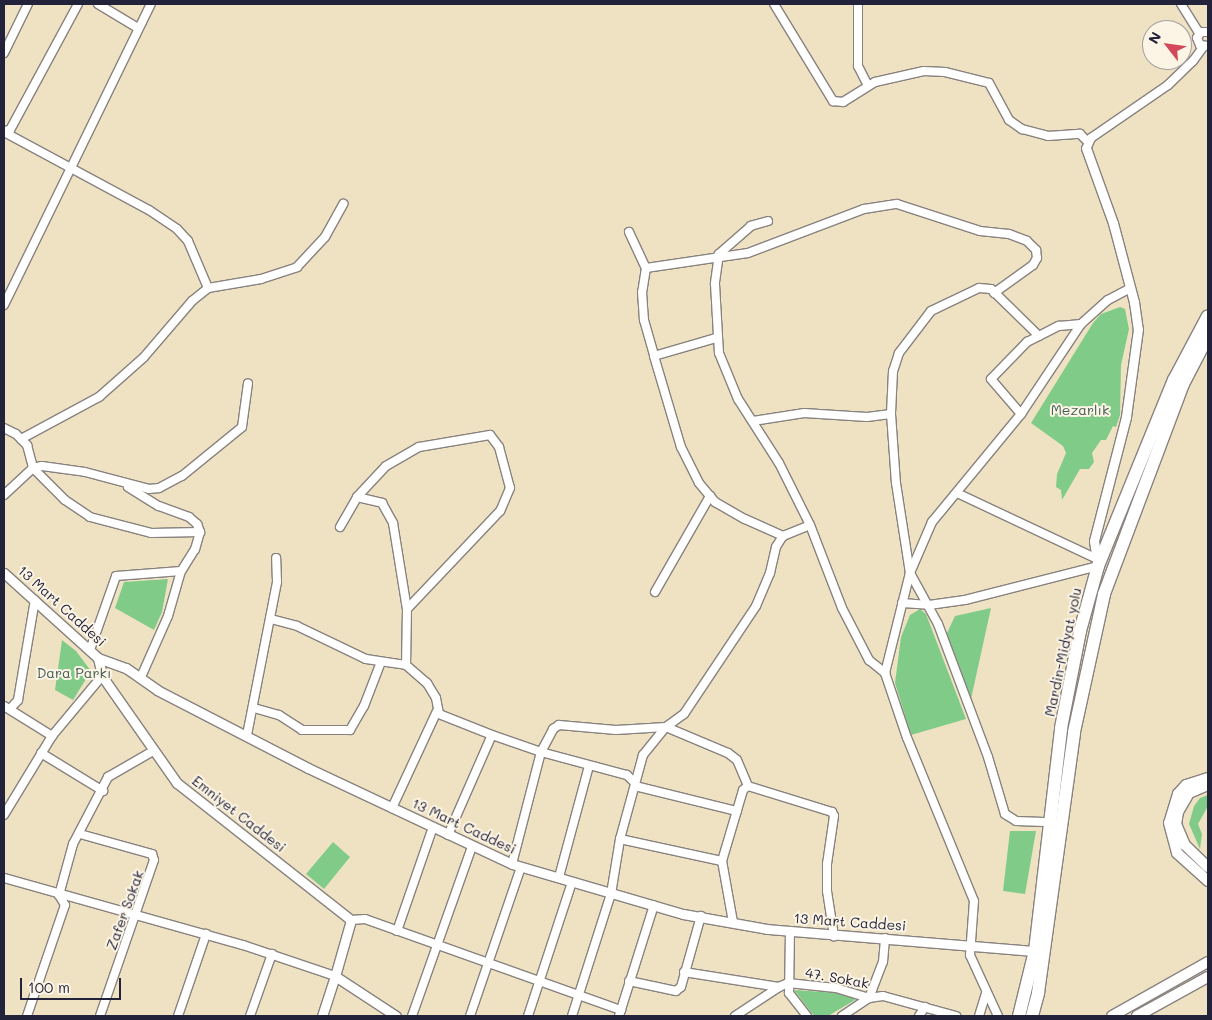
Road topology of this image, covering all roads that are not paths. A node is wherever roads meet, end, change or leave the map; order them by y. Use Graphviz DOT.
graph roads {
  1 [pos="28,4"];
  2 [pos="78,4"];
  3 [pos="98,4"];
  4 [pos="151,4"];
  5 [pos="774,4"];
  6 [pos="858,4"];
  7 [pos="1182,4"];
  8 [pos="138,28"];
  9 [pos="1208,32"];
  10 [pos="1199,33"];
  11 [pos="1207,47"];
  12 [pos="4,53"];
  13 [pos="868,86"];
  14 [pos="4,131"];
  15 [pos="1087,145"];
  16 [pos="70,168"];
  17 [pos="343,204"];
  18 [pos="768,221"];
  19 [pos="629,232"];
  20 [pos="718,258"];
  21 [pos="646,268"];
  22 [pos="208,288"];
  23 [pos="1129,289"];
  24 [pos="994,292"];
  25 [pos="4,305"];
  26 [pos="1208,316"];
  27 [pos="1081,324"];
  28 [pos="1040,336"];
  29 [pos="1208,336"];
  30 [pos="716,338"];
  31 [pos="654,356"];
  32 [pos="248,383"];
  33 [pos="891,414"];
  34 [pos="1021,414"];
  35 [pos="753,421"];
  36 [pos="4,428"];
  37 [pos="21,439"];
  38 [pos="33,468"];
  39 [pos="121,483"];
  40 [pos="956,493"];
  41 [pos="4,495"];
  42 [pos="710,496"];
  43 [pos="357,497"];
  44 [pos="810,525"];
  45 [pos="340,528"];
  46 [pos="200,532"];
  47 [pos="784,536"];
  48 [pos="276,558"];
  49 [pos="1096,562"];
  50 [pos="181,571"];
  51 [pos="4,573"];
  52 [pos="910,573"];
  53 [pos="655,592"];
  54 [pos="35,600"];
  55 [pos="902,603"];
  56 [pos="930,605"];
  57 [pos="407,609"];
  58 [pos="271,619"];
  59 [pos="90,650"];
  60 [pos="98,658"];
  61 [pos="381,662"];
  62 [pos="406,665"];
  63 [pos="885,673"];
  64 [pos="102,676"];
  65 [pos="141,678"];
  66 [pos="7,708"];
  67 [pos="254,708"];
  68 [pos="437,711"];
  69 [pos="666,727"];
  70 [pos="492,734"];
  71 [pos="52,736"];
  72 [pos="247,736"];
  73 [pos="153,751"];
  74 [pos="541,752"];
  75 [pos="41,754"];
  76 [pos="589,766"];
  77 [pos="1208,778"];
  78 [pos="635,784"];
  79 [pos="1208,785"];
  80 [pos="748,786"];
  81 [pos="103,791"];
  82 [pos="392,808"];
  83 [pos="737,811"];
  84 [pos="4,814"];
  85 [pos="1051,822"];
  86 [pos="433,827"];
  87 [pos="80,834"];
  88 [pos="448,835"];
  89 [pos="620,839"];
  90 [pos="472,847"];
  91 [pos="722,861"];
  92 [pos="512,864"];
  93 [pos="521,867"];
  94 [pos="1208,867"];
  95 [pos="559,877"];
  96 [pos="4,878"];
  97 [pos="1208,881"];
  98 [pos="572,882"];
  99 [pos="611,894"];
  100 [pos="59,895"];
  101 [pos="654,906"];
  102 [pos="138,914"];
  103 [pos="701,916"];
  104 [pos="351,920"];
  105 [pos="733,922"];
  106 [pos="397,931"];
  107 [pos="790,931"];
  108 [pos="206,934"];
  109 [pos="834,936"];
  110 [pos="885,938"];
  111 [pos="438,945"];
  112 [pos="972,946"];
  113 [pos="1035,951"];
  114 [pos="272,954"];
  115 [pos="1208,962"];
  116 [pos="489,964"];
  117 [pos="684,972"];
  118 [pos="1208,977"];
  119 [pos="337,978"];
  120 [pos="629,980"];
  121 [pos="540,981"];
  122 [pos="788,983"];
  123 [pos="778,988"];
  124 [pos="986,993"];
  125 [pos="578,996"];
  126 [pos="869,998"];
  127 [pos="925,1007"];
  128 [pos="620,1013"];
  129 [pos="27,1016"];
  130 [pos="100,1016"];
  131 [pos="178,1016"];
  132 [pos="250,1016"];
  133 [pos="322,1016"];
  134 [pos="396,1016"];
  135 [pos="412,1016"];
  136 [pos="470,1016"];
  137 [pos="528,1016"];
  138 [pos="572,1016"];
  139 [pos="735,1016"];
  140 [pos="807,1016"];
  141 [pos="842,1016"];
  142 [pos="919,1016"];
  143 [pos="956,1016"];
  144 [pos="979,1016"];
  145 [pos="998,1016"];
  146 [pos="1019,1016"];
  147 [pos="1032,1016"];
  148 [pos="1112,1016"];
  149 [pos="1137,1016"];
  1 -- 12 [label="street"];
  2 -- 14 [label="street"];
  3 -- 8 [label="street"];
  4 -- 8 [label="street"];
  5 -- 13 [label="street"];
  6 -- 13 [label="street"];
  7 -- 10 [label="street"];
  8 -- 16 [label="street"];
  9 -- 10 [label="street"];
  10 -- 11 [label="street"];
  11 -- 15 [label="street"];
  13 -- 15 [label="street"];
  14 -- 16 [label="street"];
  15 -- 23 [label="street"];
  16 -- 22 [label="street"];
  16 -- 25 [label="street"];
  17 -- 22 [label="street"];
  18 -- 20 [label="street"];
  19 -- 21 [label="street"];
  20 -- 21 [label="street"];
  20 -- 24 [label="street"];
  20 -- 30 [label="street"];
  21 -- 31 [label="street"];
  22 -- 37 [label="street"];
  23 -- 27 [label="street"];
  23 -- 49 [label="street"];
  24 -- 28 [label="street"];
  24 -- 33 [label="street"];
  26 -- 49 [label="highway, Mardin-Midyat yolu"];
  27 -- 28 [label="street"];
  27 -- 34 [label="street"];
  28 -- 34 [label="street"];
  29 -- 147 [label="highway, Mardin-Midyat yolu"];
  30 -- 31 [label="street"];
  30 -- 35 [label="street"];
  31 -- 42 [label="street"];
  32 -- 39 [label="street"];
  33 -- 35 [label="street"];
  33 -- 52 [label="street"];
  34 -- 40 [label="street"];
  35 -- 44 [label="street"];
  36 -- 37 [label="street"];
  37 -- 38 [label="street"];
  38 -- 39 [label="street"];
  38 -- 41 [label="street"];
  38 -- 46 [label="street"];
  39 -- 46 [label="street"];
  40 -- 49 [label="street"];
  40 -- 52 [label="street"];
  42 -- 47 [label="street"];
  42 -- 53 [label="street"];
  43 -- 45 [label="street"];
  43 -- 57 [label="street"];
  43 -- 57 [label="street"];
  44 -- 47 [label="street"];
  44 -- 63 [label="street"];
  46 -- 50 [label="street"];
  47 -- 69 [label="street"];
  48 -- 58 [label="street"];
  49 -- 56 [label="street"];
  49 -- 85 [label="highway, Mardin-Midyat yolu"];
  50 -- 59 [label="street"];
  50 -- 65 [label="street"];
  51 -- 54 [label="street, 13 Mart Caddesi"];
  52 -- 55 [label="street"];
  52 -- 56 [label="street"];
  54 -- 59 [label="street, 13 Mart Caddesi"];
  54 -- 66 [label="street"];
  55 -- 56 [label="street"];
  55 -- 63 [label="street"];
  56 -- 85 [label="street"];
  57 -- 62 [label="street"];
  58 -- 61 [label="street"];
  58 -- 67 [label="street"];
  59 -- 60 [label="street, 13 Mart Caddesi"];
  60 -- 64 [label="street, Emniyet Caddesi"];
  60 -- 65 [label="street, 13 Mart Caddesi"];
  61 -- 62 [label="street"];
  61 -- 67 [label="street"];
  62 -- 68 [label="street"];
  63 -- 112 [label="street"];
  64 -- 71 [label="street"];
  64 -- 73 [label="street, Emniyet Caddesi"];
  65 -- 72 [label="street, 13 Mart Caddesi"];
  66 -- 71 [label="street"];
  67 -- 72 [label="street"];
  68 -- 70 [label="street"];
  68 -- 82 [label="street"];
  69 -- 74 [label="street"];
  69 -- 78 [label="street"];
  69 -- 80 [label="street"];
  70 -- 74 [label="street"];
  70 -- 88 [label="street"];
  71 -- 75 [label="street"];
  72 -- 82 [label="street, 13 Mart Caddesi"];
  73 -- 81 [label="street"];
  73 -- 104 [label="street, Emniyet Caddesi"];
  74 -- 76 [label="street"];
  74 -- 92 [label="street"];
  75 -- 81 [label="street"];
  75 -- 84 [label="street"];
  76 -- 78 [label="street"];
  76 -- 95 [label="street"];
  77 -- 97 [label="main road"];
  78 -- 83 [label="street"];
  78 -- 89 [label="street"];
  79 -- 94 [label="main road"];
  80 -- 83 [label="street"];
  80 -- 109 [label="street"];
  81 -- 87 [label="street"];
  82 -- 86 [label="street, 13 Mart Caddesi"];
  83 -- 91 [label="street"];
  85 -- 113 [label="highway, Mardin-Midyat yolu"];
  86 -- 88 [label="street, 13 Mart Caddesi"];
  86 -- 106 [label="street"];
  87 -- 100 [label="street"];
  87 -- 102 [label="street, Zafer Sokak"];
  88 -- 90 [label="street, 13 Mart Caddesi"];
  89 -- 91 [label="street"];
  89 -- 99 [label="street"];
  90 -- 92 [label="street, 13 Mart Caddesi"];
  90 -- 111 [label="street"];
  91 -- 105 [label="street"];
  92 -- 93 [label="street, 13 Mart Caddesi"];
  93 -- 95 [label="street, 13 Mart Caddesi"];
  93 -- 116 [label="street"];
  95 -- 98 [label="street, 13 Mart Caddesi"];
  96 -- 100 [label="street"];
  98 -- 99 [label="street, 13 Mart Caddesi"];
  98 -- 121 [label="street"];
  99 -- 101 [label="street, 13 Mart Caddesi"];
  99 -- 125 [label="street"];
  100 -- 102 [label="street"];
  100 -- 129 [label="street"];
  101 -- 103 [label="street, 13 Mart Caddesi"];
  101 -- 120 [label="street"];
  102 -- 108 [label="street"];
  102 -- 130 [label="street, Zafer Sokak"];
  103 -- 105 [label="street, 13 Mart Caddesi"];
  103 -- 117 [label="street"];
  104 -- 106 [label="street"];
  104 -- 119 [label="street"];
  105 -- 107 [label="street, 13 Mart Caddesi"];
  106 -- 111 [label="street"];
  107 -- 109 [label="street, 13 Mart Caddesi"];
  107 -- 122 [label="street"];
  108 -- 114 [label="street"];
  108 -- 131 [label="street"];
  109 -- 110 [label="street, 13 Mart Caddesi"];
  110 -- 112 [label="street, 13 Mart Caddesi"];
  110 -- 126 [label="street"];
  111 -- 116 [label="street"];
  111 -- 135 [label="street"];
  112 -- 113 [label="street, 13 Mart Caddesi"];
  112 -- 124 [label="street"];
  113 -- 146 [label="highway, Mardin-Midyat yolu"];
  114 -- 119 [label="street"];
  114 -- 132 [label="street"];
  115 -- 148 [label="main road"];
  116 -- 121 [label="street"];
  116 -- 136 [label="street"];
  117 -- 120 [label="street"];
  117 -- 123 [label="street"];
  118 -- 149 [label="main road"];
  119 -- 133 [label="street"];
  119 -- 134 [label="street"];
  120 -- 128 [label="street"];
  121 -- 125 [label="street"];
  121 -- 137 [label="street"];
  122 -- 123 [label="street, 47. Sokak"];
  122 -- 126 [label="street, 47. Sokak"];
  122 -- 140 [label="street"];
  123 -- 139 [label="street, 47. Sokak"];
  124 -- 144 [label="street"];
  124 -- 145 [label="street"];
  125 -- 128 [label="street"];
  125 -- 138 [label="street"];
  126 -- 127 [label="street, 47. Sokak"];
  126 -- 141 [label="street"];
  127 -- 142 [label="street"];
  127 -- 143 [label="street, 47. Sokak"];
}
